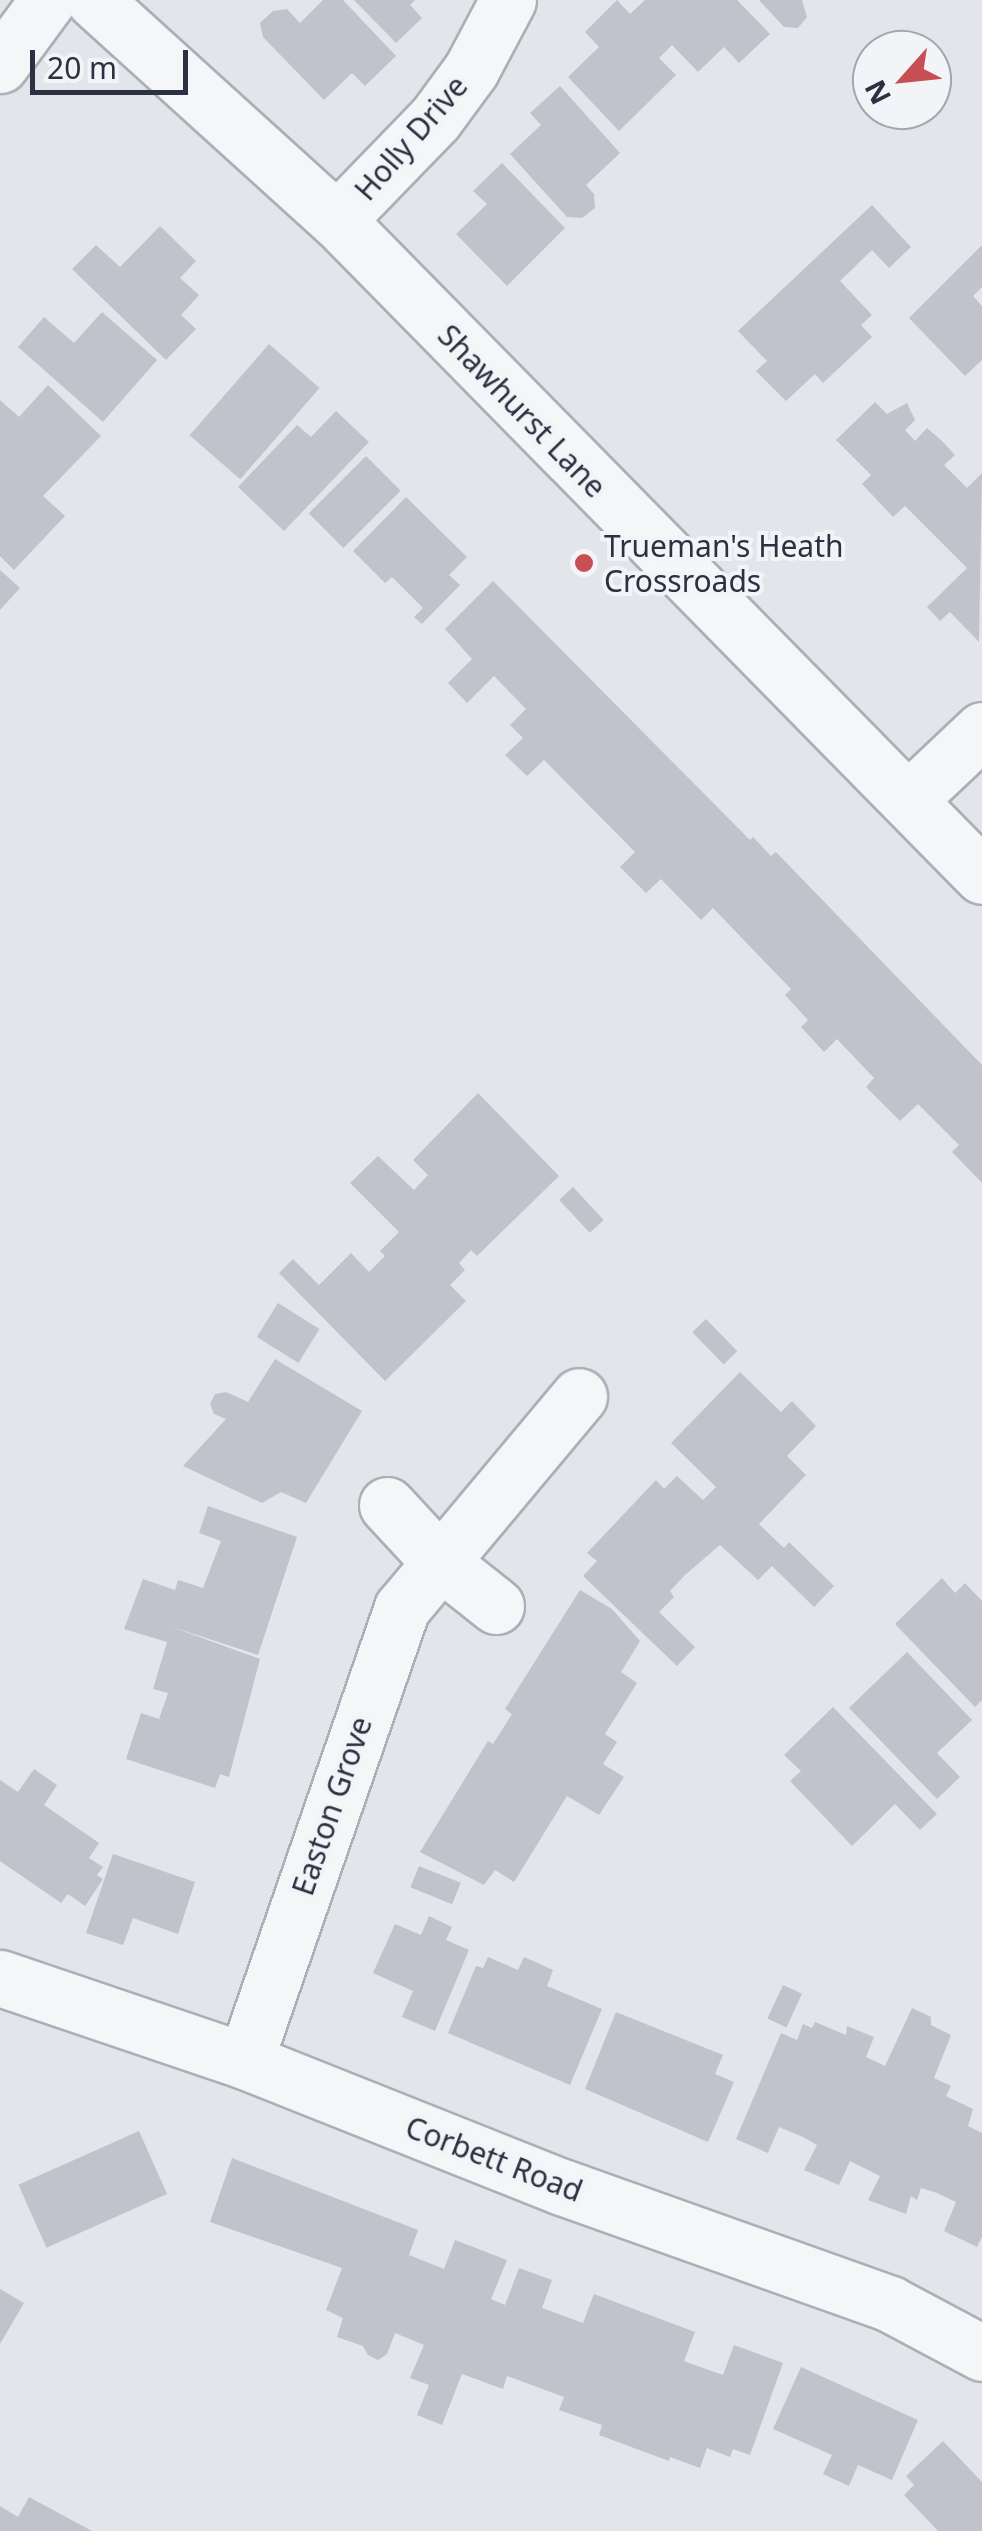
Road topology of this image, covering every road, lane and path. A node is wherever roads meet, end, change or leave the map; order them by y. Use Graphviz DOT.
graph roads {
  1 [pos="48,0"];
  2 [pos="94,0"];
  3 [pos="508,0"];
  4 [pos="0,65"];
  5 [pos="337,220"];
  6 [pos="982,730"];
  7 [pos="908,800"];
  8 [pos="982,876"];
  9 [pos="579,1396"];
  10 [pos="387,1506"];
  11 [pos="438,1560"];
  12 [pos="496,1606"];
  13 [pos="7,1998"];
  14 [pos="244,2061"];
  15 [pos="982,2353"];
  1 -- 4 [label="street"];
  2 -- 5 [label="street, Shawhurst Lane"];
  3 -- 5 [label="street, Holly Drive"];
  5 -- 7 [label="street, Shawhurst Lane"];
  6 -- 7 [label="street"];
  7 -- 8 [label="street, Shawhurst Lane"];
  9 -- 11 [label="street, Easton Grove"];
  10 -- 11 [label="street"];
  11 -- 12 [label="street"];
  11 -- 14 [label="street, Easton Grove"];
  13 -- 14 [label="street, Corbett Road"];
  14 -- 15 [label="street, Corbett Road"];
}
